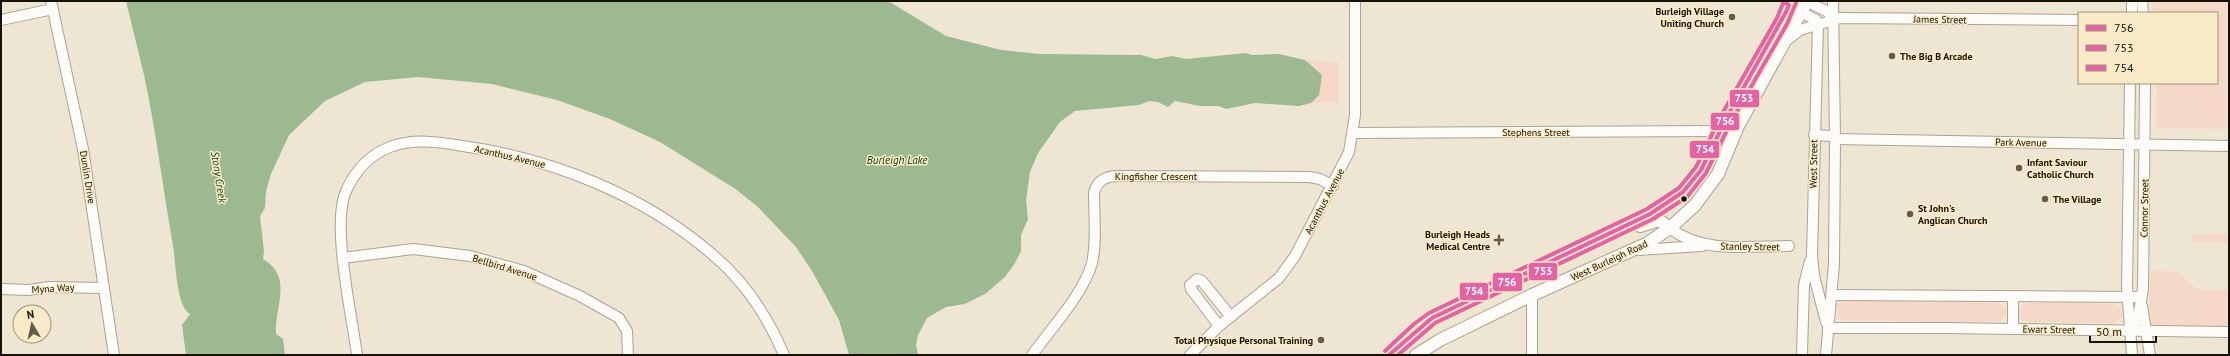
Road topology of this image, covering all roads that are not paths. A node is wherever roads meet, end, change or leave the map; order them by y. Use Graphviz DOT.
graph roads {
  1 [pos="1355,1"];
  2 [pos="1824,1"];
  3 [pos="1833,1"];
  4 [pos="2132,1"];
  5 [pos="2142,1"];
  6 [pos="1788,2"];
  7 [pos="1805,4"];
  8 [pos="52,5"];
  9 [pos="2132,12"];
  10 [pos="2144,12"];
  11 [pos="1833,17"];
  12 [pos="1,20"];
  13 [pos="2078,20"];
  14 [pos="1818,24"];
  15 [pos="1787,40"];
  16 [pos="1818,44"];
  17 [pos="1834,44"];
  18 [pos="2130,84"];
  19 [pos="2145,84"];
  20 [pos="1720,131"];
  21 [pos="1353,133"];
  22 [pos="1814,135"];
  23 [pos="1835,140"];
  24 [pos="2129,143"];
  25 [pos="2145,144"];
  26 [pos="2229,146"];
  27 [pos="1333,186"];
  28 [pos="1670,228"];
  29 [pos="1712,245"];
  30 [pos="1789,246"];
  31 [pos="1634,250"];
  32 [pos="1563,255"];
  33 [pos="1812,255"];
  34 [pos="344,258"];
  35 [pos="1815,280"];
  36 [pos="104,288"];
  37 [pos="1,289"];
  38 [pos="1833,290"];
  39 [pos="1532,295"];
  40 [pos="2013,297"];
  41 [pos="2127,297"];
  42 [pos="2141,300"];
  43 [pos="1821,304"];
  44 [pos="1231,317"];
  45 [pos="1219,326"];
  46 [pos="1828,328"];
  47 [pos="2012,329"];
  48 [pos="2131,331"];
  49 [pos="2146,331"];
  50 [pos="2229,332"];
  51 [pos="1827,344"];
  52 [pos="1802,352"];
  53 [pos="1195,353"];
  54 [pos="114,355"];
  55 [pos="357,355"];
  56 [pos="628,355"];
  57 [pos="784,355"];
  58 [pos="1032,355"];
  59 [pos="1389,355"];
  60 [pos="1416,355"];
  61 [pos="1532,355"];
  62 [pos="1826,355"];
  63 [pos="1831,355"];
  64 [pos="2132,355"];
  65 [pos="2150,355"];
  1 -- 21 [label="street, Acanthus Avenue"];
  2 -- 11 [label="street, West Street"];
  3 -- 11 [label="street, West Street"];
  4 -- 9 [label="street"];
  5 -- 10 [label="street"];
  6 -- 7 [label="main road"];
  6 -- 20 [label="main road"];
  7 -- 11 [label="street"];
  7 -- 14 [label="street"];
  7 -- 15 [label="main road, West Burleigh Road"];
  8 -- 12 [label="street"];
  8 -- 36 [label="street, Dunlin Drive"];
  11 -- 13 [label="street, James Street"];
  11 -- 14 [label="street"];
  11 -- 17 [label="street, West Street"];
  14 -- 15 [label="street"];
  14 -- 16 [label="street, West Street"];
  15 -- 28 [label="main road, West Burleigh Road"];
  16 -- 17 [label="street"];
  16 -- 22 [label="street, West Street"];
  17 -- 23 [label="street, West Street"];
  18 -- 24 [label="street, Connor Street"];
  19 -- 25 [label="street, Connor Street"];
  20 -- 21 [label="street, Stephens Street"];
  20 -- 32 [label="main road"];
  21 -- 27 [label="street, Acanthus Avenue"];
  22 -- 23 [label="street, Park Avenue"];
  22 -- 33 [label="street, West Street"];
  23 -- 24 [label="street, Park Avenue"];
  23 -- 38 [label="street, West Street"];
  24 -- 25 [label="street, Park Avenue"];
  24 -- 41 [label="street, Connor Street"];
  25 -- 26 [label="street, Park Avenue"];
  25 -- 42 [label="street, Connor Street"];
  27 -- 44 [label="street, Acanthus Avenue"];
  27 -- 58 [label="street, Kingfisher Crescent"];
  28 -- 29 [label="street, Stanley Street"];
  28 -- 31 [label="main road, West Burleigh Road"];
  28 -- 32 [label="main road"];
  29 -- 30 [label="street, Stanley Street"];
  29 -- 31 [label="street, Stanley Street"];
  31 -- 39 [label="main road, West Burleigh Road"];
  32 -- 59 [label="main road"];
  33 -- 35 [label="street, West Street"];
  33 -- 52 [label="street"];
  34 -- 55 [label="street, Acanthus Avenue"];
  34 -- 56 [label="street, Bellbird Avenue"];
  34 -- 57 [label="street, Acanthus Avenue"];
  35 -- 38 [label="street"];
  35 -- 43 [label="street, West Street"];
  36 -- 37 [label="street, Myna Way"];
  36 -- 54 [label="street, Dunlin Drive"];
  38 -- 40 [label="street"];
  38 -- 43 [label="street"];
  38 -- 46 [label="street, West Street"];
  39 -- 60 [label="main road, West Burleigh Road"];
  39 -- 61 [label="street"];
  40 -- 41 [label="street"];
  40 -- 47 [label="street, Ewart Street"];
  41 -- 42 [label="street"];
  41 -- 48 [label="street, Connor Street"];
  42 -- 48 [label="street, Connor Street"];
  42 -- 49 [label="street"];
  43 -- 46 [label="street, West Street"];
  44 -- 45 [label="street, Acanthus Avenue"];
  44 -- 45 [label="street"];
  45 -- 53 [label="street, Acanthus Avenue"];
  46 -- 47 [label="street, Ewart Street"];
  46 -- 51 [label="street, West Street"];
  47 -- 48 [label="street, Ewart Street"];
  48 -- 49 [label="street, Ewart Street"];
  48 -- 64 [label="street, Connor Street"];
  49 -- 50 [label="street, Ewart Street"];
  49 -- 65 [label="street"];
  51 -- 62 [label="street, West Street"];
  51 -- 63 [label="street"];
}
